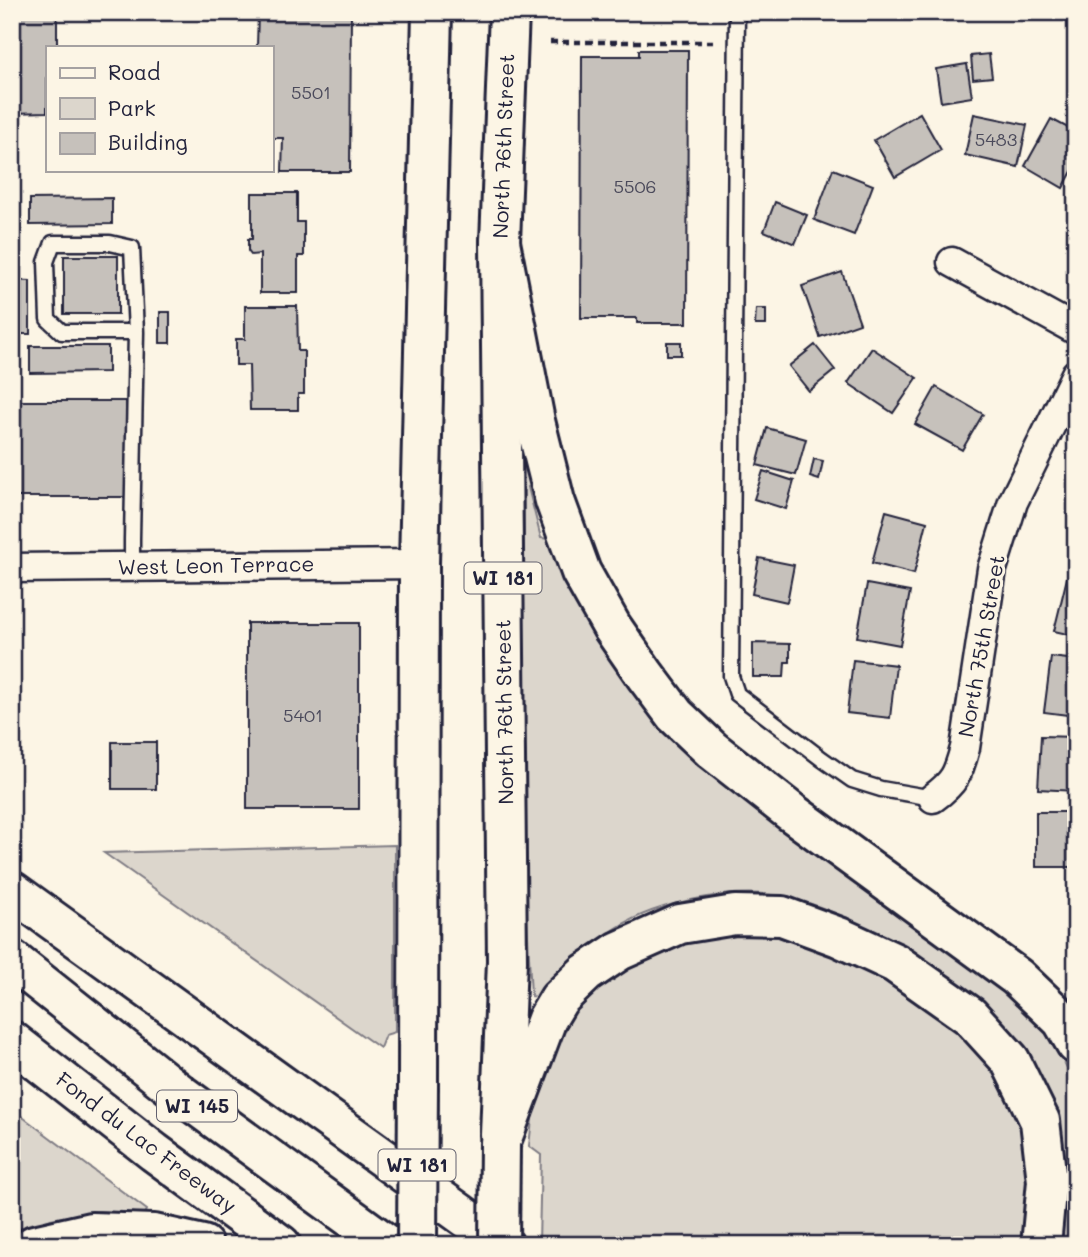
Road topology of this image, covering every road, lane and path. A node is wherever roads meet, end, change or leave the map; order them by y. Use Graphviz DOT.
graph roads {
  1 [pos="432,12"];
  2 [pos="509,12"];
  3 [pos="737,12"];
  4 [pos="550,42"];
  5 [pos="698,42"];
  6 [pos="500,242"];
  7 [pos="952,262"];
  8 [pos="1076,330"];
  9 [pos="136,332"];
  10 [pos="1076,374"];
  11 [pos="419,564"];
  12 [pos="132,567"];
  13 [pos="12,568"];
  14 [pos="933,798"];
  15 [pos="12,891"];
  16 [pos="12,960"];
  17 [pos="12,1041"];
  18 [pos="1076,1044"];
  19 [pos="500,1144"];
  20 [pos="34,1245"];
  21 [pos="203,1245"];
  22 [pos="281,1245"];
  23 [pos="388,1245"];
  24 [pos="416,1245"];
  25 [pos="502,1245"];
  26 [pos="1041,1245"];
  1 -- 11 [label="main road, WI 181"];
  2 -- 6 [label="main road, North 76th Street / WI 181"];
  3 -- 14 [label="lane"];
  4 -- 5 [label="path"];
  6 -- 18 [label="main road"];
  6 -- 19 [label="main road, North 76th Street / WI 181"];
  7 -- 8 [label="street"];
  9 -- 9 [label="lane"];
  9 -- 12 [label="lane"];
  10 -- 14 [label="street, North 75th Street"];
  11 -- 12 [label="street, West Leon Terrace"];
  11 -- 24 [label="main road, WI 181, bridge"];
  12 -- 13 [label="street, West Leon Terrace"];
  15 -- 25 [label="main road"];
  16 -- 23 [label="main road, WI 145"];
  17 -- 22 [label="main road, Fond du Lac Freeway / WI 145"];
  19 -- 25 [label="main road, North 76th Street / WI 181, bridge"];
  19 -- 26 [label="main road"];
  20 -- 21 [label="main road"];
}
